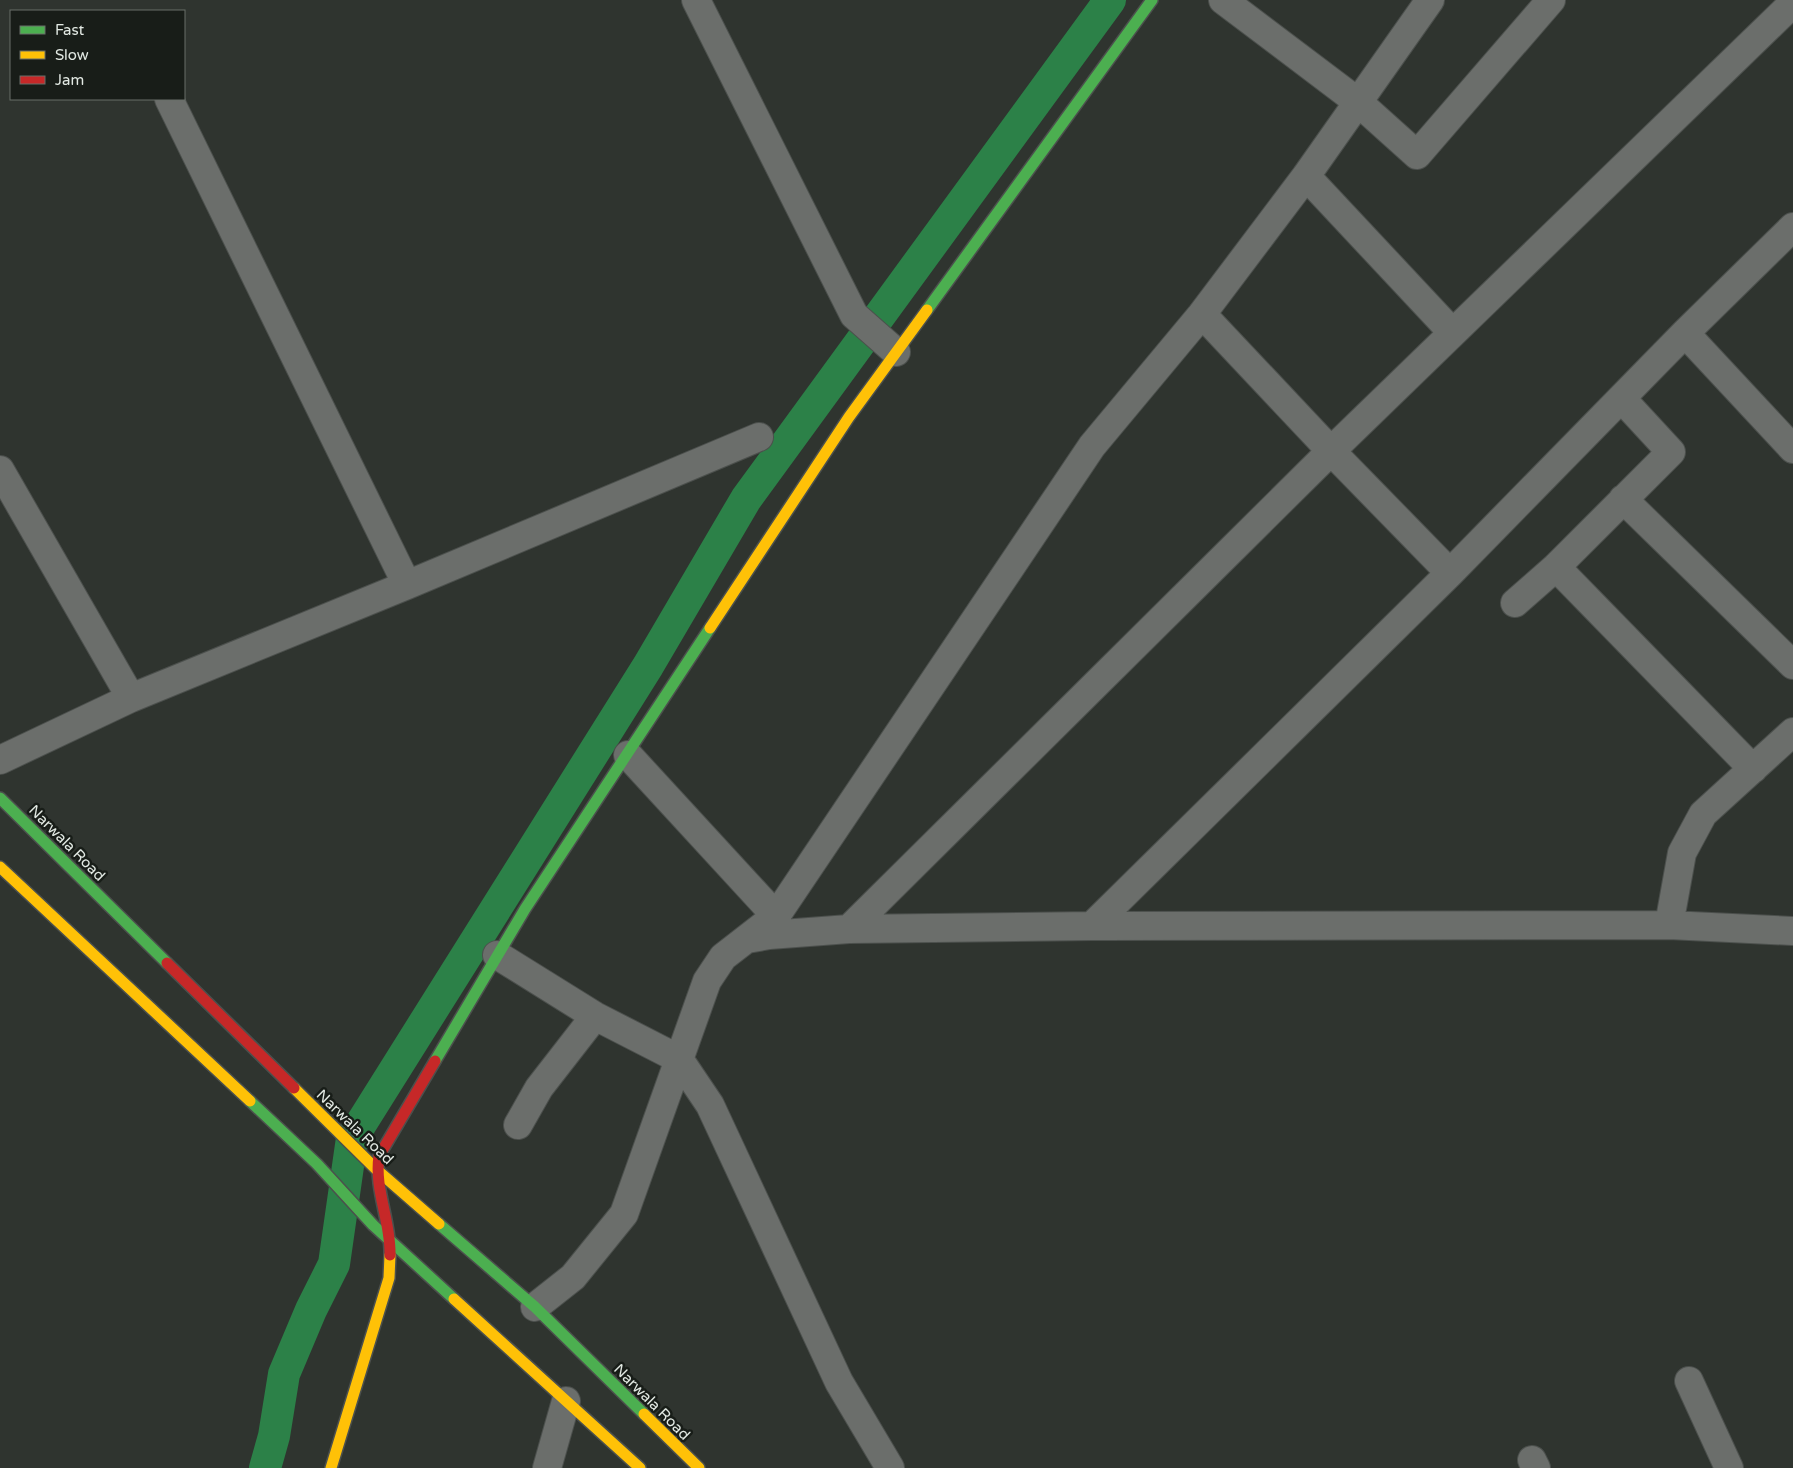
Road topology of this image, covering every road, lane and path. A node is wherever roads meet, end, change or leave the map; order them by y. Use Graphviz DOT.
graph roads {
  1 [pos="696,0"];
  2 [pos="1152,0"];
  3 [pos="1223,0"];
  4 [pos="1430,0"];
  5 [pos="1551,0"];
  6 [pos="1793,3"];
  7 [pos="169,100"];
  8 [pos="1358,102"];
  9 [pos="1306,176"];
  10 [pos="1793,227"];
  11 [pos="1202,314"];
  12 [pos="1452,332"];
  13 [pos="1685,333"];
  14 [pos="889,346"];
  15 [pos="1622,399"];
  16 [pos="759,437"];
  17 [pos="1789,439"];
  18 [pos="1331,451"];
  19 [pos="0,470"];
  20 [pos="1623,499"];
  21 [pos="1556,567"];
  22 [pos="1450,573"];
  23 [pos="407,586"];
  24 [pos="1515,603"];
  25 [pos="1793,665"];
  26 [pos="131,698"];
  27 [pos="1793,732"];
  28 [pos="628,755"];
  29 [pos="0,760"];
  30 [pos="1753,769"];
  31 [pos="0,798"];
  32 [pos="0,867"];
  33 [pos="776,916"];
  34 [pos="1669,925"];
  35 [pos="1092,926"];
  36 [pos="849,929"];
  37 [pos="1793,930"];
  38 [pos="745,939"];
  39 [pos="497,955"];
  40 [pos="595,1016"];
  41 [pos="679,1059"];
  42 [pos="518,1125"];
  43 [pos="377,1170"];
  44 [pos="390,1241"];
  45 [pos="535,1307"];
  46 [pos="1689,1381"];
  47 [pos="566,1401"];
  48 [pos="331,1468"];
  49 [pos="547,1468"];
  50 [pos="640,1468"];
  51 [pos="698,1468"];
  52 [pos="890,1468"];
  53 [pos="1730,1468"];
  1 -- 14 [label="street"];
  2 -- 14 [label="main road"];
  3 -- 8 [label="street"];
  4 -- 8 [label="street"];
  5 -- 8 [label="street"];
  6 -- 12 [label="street"];
  7 -- 23 [label="street"];
  8 -- 9 [label="street"];
  9 -- 11 [label="street"];
  9 -- 12 [label="street"];
  10 -- 13 [label="street"];
  11 -- 18 [label="street"];
  11 -- 33 [label="street"];
  12 -- 18 [label="street"];
  13 -- 15 [label="street"];
  13 -- 17 [label="street"];
  14 -- 28 [label="main road"];
  15 -- 20 [label="street"];
  15 -- 22 [label="street"];
  16 -- 23 [label="street"];
  18 -- 22 [label="street"];
  18 -- 36 [label="street"];
  19 -- 26 [label="street"];
  20 -- 21 [label="street"];
  20 -- 25 [label="street"];
  21 -- 24 [label="street"];
  21 -- 30 [label="street"];
  22 -- 35 [label="street"];
  23 -- 26 [label="street"];
  26 -- 29 [label="street"];
  27 -- 30 [label="street"];
  28 -- 33 [label="street"];
  28 -- 39 [label="main road"];
  30 -- 34 [label="street"];
  31 -- 43 [label="main road, Narwala Road"];
  32 -- 44 [label="main road"];
  33 -- 38 [label="street"];
  34 -- 35 [label="street"];
  34 -- 37 [label="street"];
  35 -- 36 [label="street"];
  36 -- 38 [label="street"];
  38 -- 41 [label="street"];
  39 -- 40 [label="street"];
  39 -- 43 [label="main road"];
  40 -- 41 [label="street"];
  40 -- 42 [label="street"];
  41 -- 45 [label="street"];
  41 -- 52 [label="street"];
  43 -- 44 [label="main road"];
  43 -- 45 [label="main road, Narwala Road"];
  44 -- 47 [label="main road"];
  44 -- 48 [label="main road"];
  45 -- 51 [label="main road, Narwala Road"];
  46 -- 53 [label="street"];
  47 -- 49 [label="street"];
  47 -- 50 [label="main road"];
}
